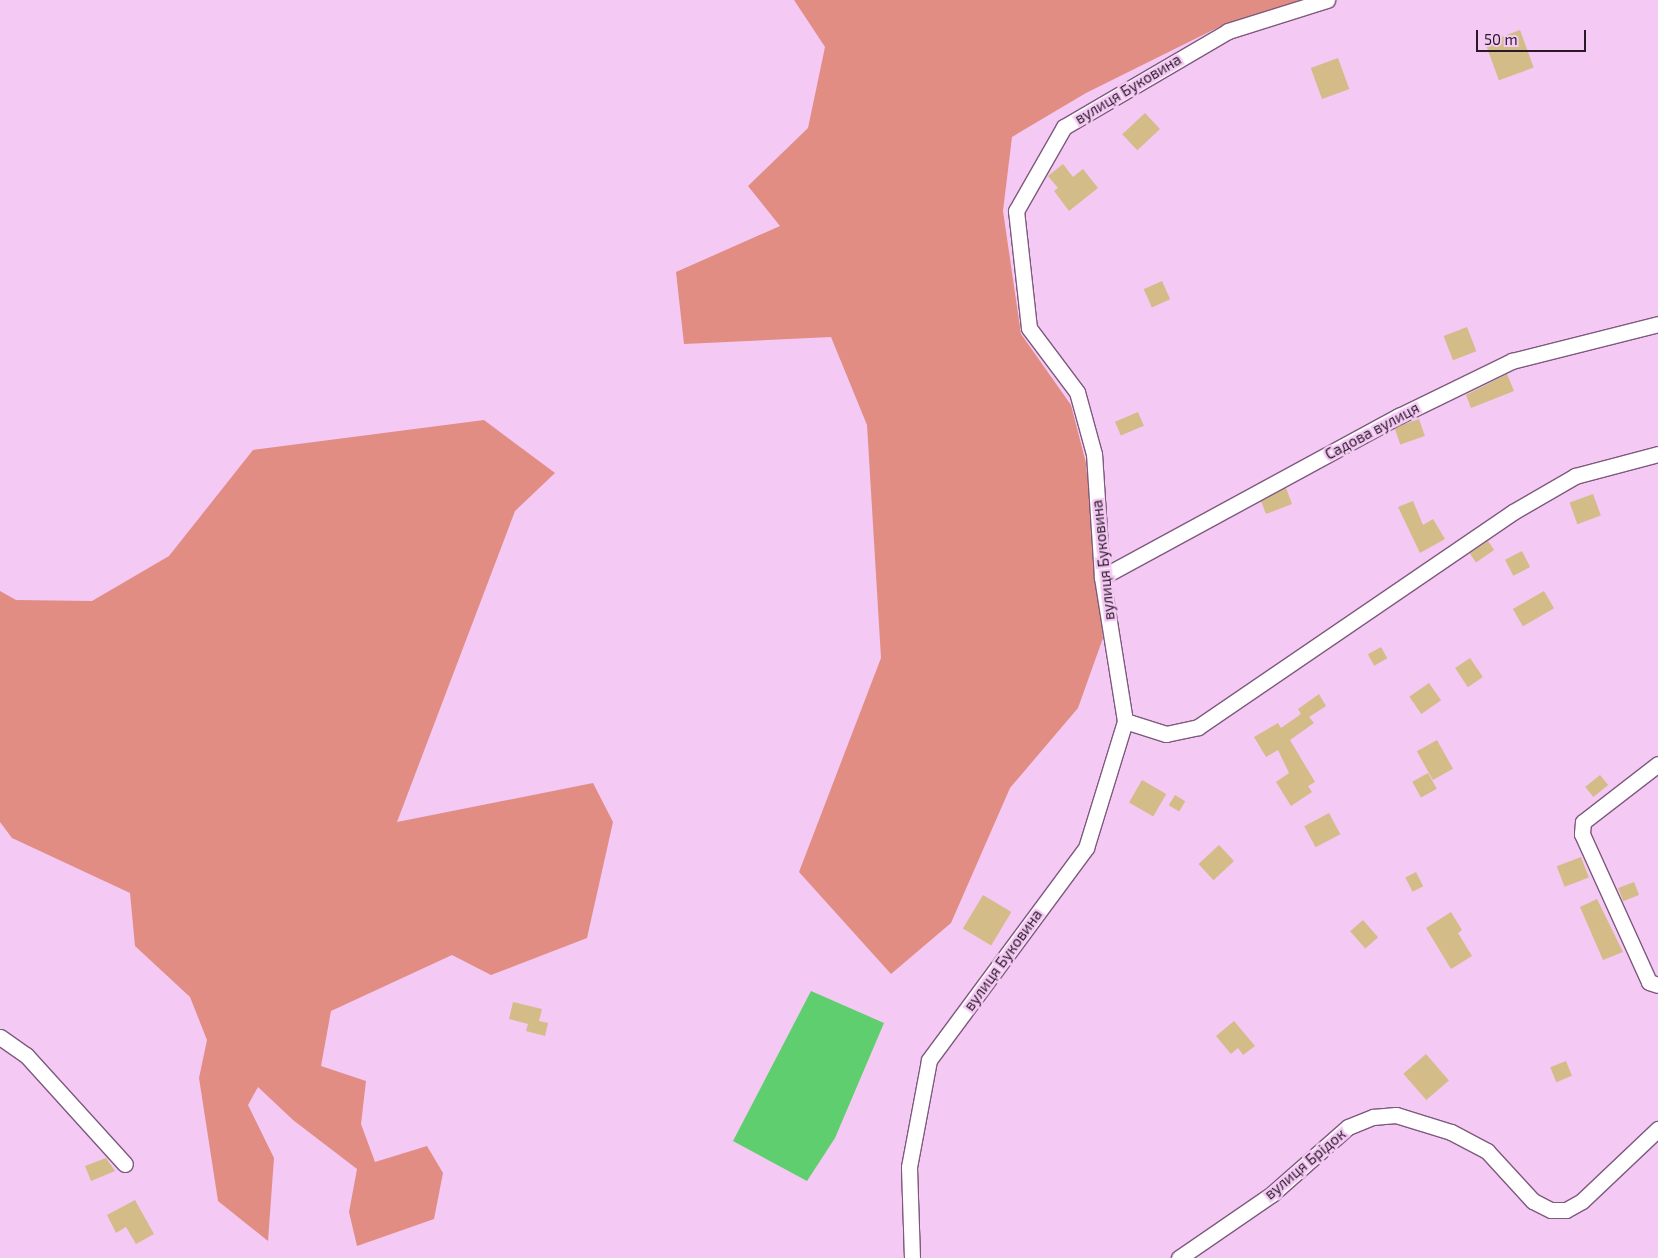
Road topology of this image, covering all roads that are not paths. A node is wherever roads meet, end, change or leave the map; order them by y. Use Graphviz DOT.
graph roads {
  1 [pos="1327,0"];
  2 [pos="1658,324"];
  3 [pos="1658,454"];
  4 [pos="1102,578"];
  5 [pos="1125,721"];
  6 [pos="1658,764"];
  7 [pos="1658,985"];
  8 [pos="0,1037"];
  9 [pos="1658,1129"];
  10 [pos="125,1164"];
  11 [pos="912,1258"];
  12 [pos="1179,1258"];
  1 -- 4 [label="street, вулиця Буковина"];
  2 -- 4 [label="street, Садова вулиця"];
  3 -- 5 [label="street"];
  4 -- 5 [label="street, вулиця Буковина"];
  5 -- 11 [label="street, вулиця Буковина"];
  6 -- 7 [label="street"];
  8 -- 10 [label="street"];
  9 -- 12 [label="street, вулиця Брідок"];
}
